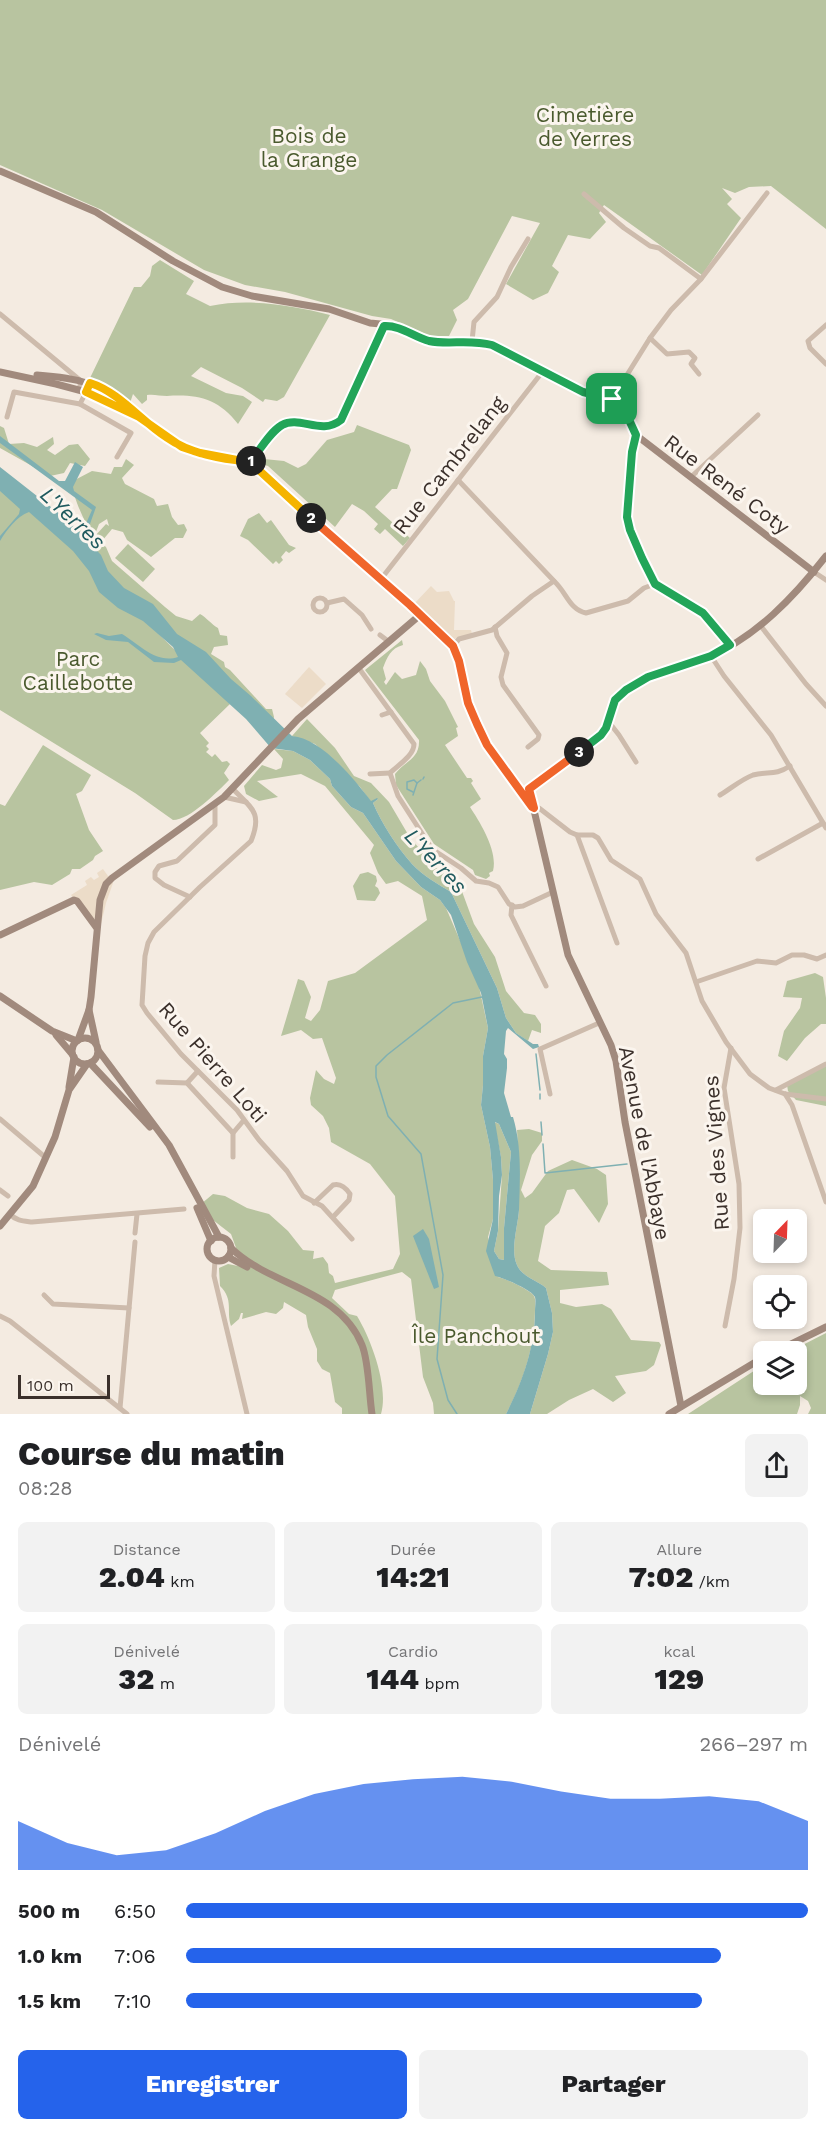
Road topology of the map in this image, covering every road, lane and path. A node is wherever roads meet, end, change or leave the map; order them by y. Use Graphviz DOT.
graph roads {
  1 [pos="0,171"];
  2 [pos="767,193"];
  3 [pos="584,194"];
  4 [pos="528,239"];
  5 [pos="701,279"];
  6 [pos="0,314"];
  7 [pos="826,325"];
  8 [pos="384,326"];
  9 [pos="650,338"];
  10 [pos="472,341"];
  11 [pos="826,364"];
  12 [pos="543,371"];
  13 [pos="0,372"];
  14 [pos="15,374"];
  15 [pos="699,374"];
  16 [pos="81,381"];
  17 [pos="90,383"];
  18 [pos="83,391"];
  19 [pos="612,399"];
  20 [pos="80,404"];
  21 [pos="758,415"];
  22 [pos="7,417"];
  23 [pos="139,417"];
  24 [pos="636,435"];
  25 [pos="117,457"];
  26 [pos="250,462"];
  27 [pos="692,477"];
  28 [pos="458,480"];
  29 [pos="826,556"];
  30 [pos="814,572"];
  31 [pos="381,579"];
  32 [pos="826,580"];
  33 [pos="554,581"];
  34 [pos="655,584"];
  35 [pos="327,603"];
  36 [pos="420,615"];
  37 [pos="760,625"];
  38 [pos="495,627"];
  39 [pos="371,629"];
  40 [pos="380,635"];
  41 [pos="388,641"];
  42 [pos="730,645"];
  43 [pos="453,646"];
  44 [pos="711,656"];
  45 [pos="358,667"];
  46 [pos="826,705"];
  47 [pos="392,712"];
  48 [pos="382,715"];
  49 [pos="608,721"];
  50 [pos="528,747"];
  51 [pos="636,762"];
  52 [pos="790,766"];
  53 [pos="390,772"];
  54 [pos="370,774"];
  55 [pos="232,788"];
  56 [pos="529,789"];
  57 [pos="520,790"];
  58 [pos="720,795"];
  59 [pos="224,797"];
  60 [pos="246,802"];
  61 [pos="215,804"];
  62 [pos="534,808"];
  63 [pos="825,826"];
  64 [pos="577,835"];
  65 [pos="758,859"];
  66 [pos="552,892"];
  67 [pos="190,897"];
  68 [pos="512,905"];
  69 [pos="96,927"];
  70 [pos="0,935"];
  71 [pos="617,943"];
  72 [pos="826,955"];
  73 [pos="696,982"];
  74 [pos="546,986"];
  75 [pos="0,996"];
  76 [pos="89,1010"];
  77 [pos="599,1023"];
  78 [pos="52,1031"];
  79 [pos="78,1041"];
  80 [pos="97,1047"];
  81 [pos="731,1048"];
  82 [pos="73,1055"];
  83 [pos="88,1064"];
  84 [pos="826,1064"];
  85 [pos="198,1071"];
  86 [pos="158,1082"];
  87 [pos="187,1083"];
  88 [pos="69,1090"];
  89 [pos="776,1090"];
  90 [pos="550,1094"];
  91 [pos="785,1094"];
  92 [pos="826,1099"];
  93 [pos="0,1119"];
  94 [pos="244,1120"];
  95 [pos="233,1133"];
  96 [pos="233,1157"];
  97 [pos="46,1158"];
  98 [pos="0,1190"];
  99 [pos="8,1196"];
  100 [pos="314,1203"];
  101 [pos="826,1203"];
  102 [pos="184,1209"];
  103 [pos="10,1214"];
  104 [pos="137,1214"];
  105 [pos="333,1217"];
  106 [pos="0,1226"];
  107 [pos="135,1233"];
  108 [pos="219,1237"];
  109 [pos="352,1239"];
  110 [pos="211,1241"];
  111 [pos="135,1242"];
  112 [pos="231,1248"];
  113 [pos="228,1257"];
  114 [pos="216,1260"];
  115 [pos="44,1295"];
  116 [pos="129,1308"];
  117 [pos="0,1316"];
  118 [pos="725,1326"];
  119 [pos="826,1327"];
  120 [pos="797,1341"];
  121 [pos="753,1364"];
  122 [pos="120,1408"];
  123 [pos="682,1410"];
  124 [pos="128,1414"];
  125 [pos="248,1414"];
  126 [pos="370,1414"];
  127 [pos="669,1414"];
  1 -- 8 [label="street"];
  2 -- 5 [label="street"];
  3 -- 5 [label="street"];
  4 -- 10 [label="street"];
  5 -- 9 [label="street"];
  6 -- 16 [label="street"];
  7 -- 11 [label="street"];
  8 -- 10 [label="street"];
  8 -- 26 [label="street"];
  9 -- 15 [label="street"];
  9 -- 19 [label="street"];
  10 -- 12 [label="street"];
  12 -- 19 [label="street"];
  12 -- 28 [label="street, Rue Cambrelang"];
  13 -- 14 [label="street"];
  14 -- 16 [label="street"];
  14 -- 18 [label="street"];
  16 -- 17 [label="street"];
  16 -- 18 [label="street"];
  17 -- 18 [label="street"];
  17 -- 23 [label="street"];
  18 -- 20 [label="street"];
  18 -- 23 [label="street"];
  19 -- 24 [label="street, Rue René Coty"];
  20 -- 22 [label="street"];
  20 -- 25 [label="street"];
  21 -- 27 [label="street"];
  23 -- 26 [label="street"];
  24 -- 27 [label="street, Rue René Coty"];
  24 -- 34 [label="street"];
  26 -- 31 [label="street"];
  27 -- 30 [label="street, Rue René Coty"];
  28 -- 31 [label="street, Rue Cambrelang"];
  28 -- 33 [label="street"];
  29 -- 30 [label="street"];
  30 -- 32 [label="street, Rue René Coty"];
  30 -- 37 [label="street"];
  31 -- 36 [label="street"];
  33 -- 34 [label="street"];
  33 -- 38 [label="street"];
  34 -- 42 [label="street"];
  35 -- 39 [label="street"];
  36 -- 41 [label="street"];
  36 -- 43 [label="street"];
  37 -- 42 [label="street"];
  37 -- 46 [label="street"];
  38 -- 43 [label="street"];
  38 -- 50 [label="street"];
  40 -- 41 [label="street"];
  41 -- 45 [label="street"];
  42 -- 44 [label="street"];
  43 -- 57 [label="street"];
  44 -- 49 [label="street"];
  44 -- 52 [label="street"];
  45 -- 47 [label="street"];
  45 -- 55 [label="street"];
  47 -- 48 [label="street"];
  47 -- 53 [label="street"];
  49 -- 51 [label="street"];
  49 -- 56 [label="street"];
  52 -- 58 [label="street"];
  52 -- 63 [label="street"];
  53 -- 54 [label="street"];
  53 -- 68 [label="street"];
  55 -- 59 [label="street"];
  55 -- 60 [label="street"];
  56 -- 57 [label="street"];
  56 -- 62 [label="street, Avenue de l'Abbaye"];
  57 -- 62 [label="street"];
  59 -- 60 [label="street"];
  59 -- 61 [label="street"];
  60 -- 67 [label="street, Rue Pierre Loti"];
  61 -- 67 [label="street"];
  61 -- 69 [label="street"];
  62 -- 64 [label="street"];
  62 -- 66 [label="street, Avenue de l'Abbaye"];
  63 -- 65 [label="street"];
  64 -- 71 [label="street"];
  64 -- 73 [label="street"];
  66 -- 68 [label="street"];
  66 -- 77 [label="street, Avenue de l'Abbaye"];
  67 -- 85 [label="street, Rue Pierre Loti"];
  68 -- 74 [label="street"];
  69 -- 70 [label="street"];
  69 -- 76 [label="street"];
  72 -- 73 [label="street"];
  73 -- 81 [label="street"];
  75 -- 78 [label="street"];
  76 -- 79 [label="street"];
  76 -- 80 [label="street"];
  77 -- 90 [label="street"];
  77 -- 123 [label="street, Avenue de l'Abbaye"];
  78 -- 79 [label="street"];
  78 -- 82 [label="street"];
  79 -- 80 [label="street"];
  79 -- 82 [label="street"];
  80 -- 83 [label="street"];
  80 -- 108 [label="street"];
  81 -- 89 [label="street"];
  81 -- 118 [label="street, Rue des Vignes"];
  82 -- 83 [label="street"];
  82 -- 88 [label="street"];
  83 -- 88 [label="street"];
  83 -- 110 [label="street"];
  84 -- 89 [label="street"];
  85 -- 87 [label="street"];
  85 -- 94 [label="street, Rue Pierre Loti"];
  86 -- 87 [label="street"];
  87 -- 95 [label="street"];
  88 -- 97 [label="street"];
  89 -- 91 [label="street"];
  91 -- 92 [label="street"];
  91 -- 101 [label="street"];
  93 -- 97 [label="street"];
  94 -- 95 [label="street"];
  94 -- 100 [label="street, Rue Pierre Loti"];
  95 -- 96 [label="street"];
  97 -- 103 [label="street"];
  98 -- 99 [label="street"];
  100 -- 105 [label="street, Rue Pierre Loti"];
  100 -- 105 [label="street"];
  102 -- 104 [label="street"];
  103 -- 104 [label="street"];
  103 -- 106 [label="street"];
  104 -- 107 [label="street"];
  105 -- 109 [label="street, Rue Pierre Loti"];
  108 -- 110 [label="street"];
  108 -- 112 [label="street"];
  110 -- 114 [label="street"];
  111 -- 116 [label="street"];
  112 -- 113 [label="street"];
  112 -- 126 [label="street"];
  113 -- 114 [label="street"];
  113 -- 126 [label="street"];
  114 -- 125 [label="street"];
  115 -- 116 [label="street"];
  116 -- 122 [label="street"];
  117 -- 122 [label="street"];
  119 -- 120 [label="street"];
  121 -- 123 [label="street"];
  122 -- 124 [label="street"];
  123 -- 127 [label="street"];
}
